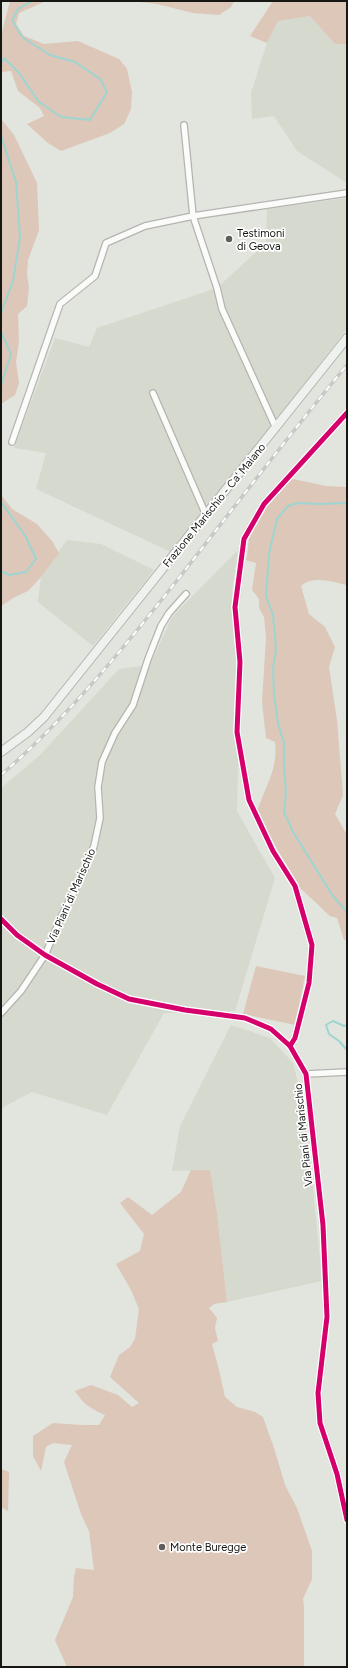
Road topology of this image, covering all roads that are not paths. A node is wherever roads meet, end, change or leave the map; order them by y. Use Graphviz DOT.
graph roads {
  1 [pos="184,125"];
  2 [pos="347,193"];
  3 [pos="193,216"];
  4 [pos="347,338"];
  5 [pos="153,393"];
  6 [pos="347,413"];
  7 [pos="276,428"];
  8 [pos="12,442"];
  9 [pos="206,515"];
  10 [pos="186,594"];
  11 [pos="1,752"];
  12 [pos="1,919"];
  13 [pos="45,955"];
  14 [pos="1,1013"];
  15 [pos="290,1046"];
  16 [pos="347,1072"];
  17 [pos="306,1074"];
  18 [pos="347,1520"];
  1 -- 3 [label="street"];
  2 -- 3 [label="street"];
  3 -- 7 [label="street"];
  3 -- 8 [label="street"];
  4 -- 7 [label="main road, Frazione Marischio - Ca' Maiano"];
  5 -- 9 [label="street"];
  6 -- 15 [label="street"];
  7 -- 9 [label="main road, Frazione Marischio - Ca' Maiano"];
  9 -- 11 [label="main road, Frazione Marischio - Ca' Maiano"];
  10 -- 13 [label="street, Via Piani di Marischio"];
  12 -- 13 [label="street, Via Piani di Marischio"];
  13 -- 14 [label="street, Via Piani di Marischio"];
  13 -- 15 [label="street, Via Piani di Marischio"];
  15 -- 17 [label="street, Via Piani di Marischio"];
  16 -- 17 [label="street"];
  17 -- 18 [label="street, Via Piani di Marischio"];
}
